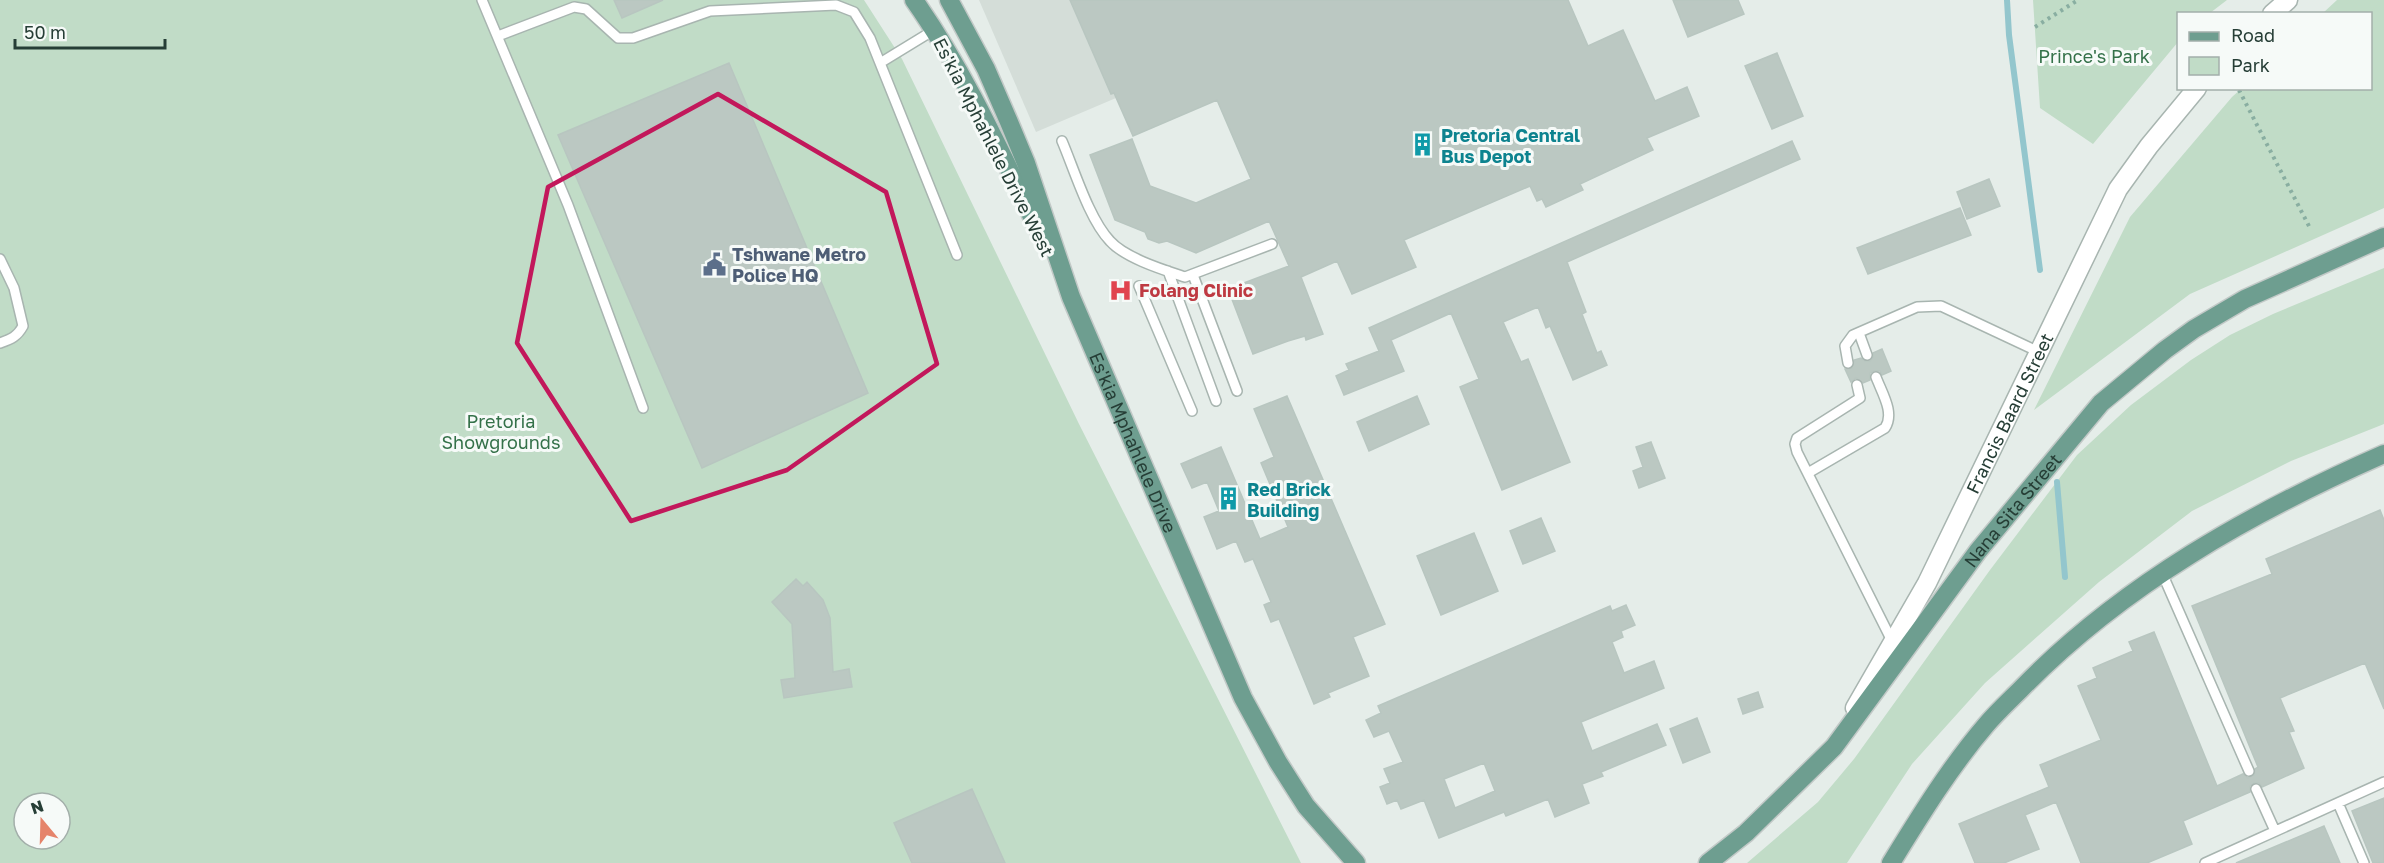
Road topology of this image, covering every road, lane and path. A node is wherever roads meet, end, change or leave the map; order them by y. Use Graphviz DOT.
graph roads {
  1 [pos="482,0"];
  2 [pos="914,0"];
  3 [pos="949,0"];
  4 [pos="2078,0"];
  5 [pos="2288,0"];
  6 [pos="2274,12"];
  7 [pos="2035,27"];
  8 [pos="934,30"];
  9 [pos="498,36"];
  10 [pos="880,63"];
  11 [pos="2195,90"];
  12 [pos="2240,90"];
  13 [pos="1062,141"];
  14 [pos="2311,230"];
  15 [pos="2384,237"];
  16 [pos="1272,244"];
  17 [pos="957,255"];
  18 [pos="0,259"];
  19 [pos="1168,271"];
  20 [pos="1193,275"];
  21 [pos="1139,286"];
  22 [pos="1071,297"];
  23 [pos="1859,333"];
  24 [pos="0,343"];
  25 [pos="2039,352"];
  26 [pos="1867,355"];
  27 [pos="1848,363"];
  28 [pos="1876,377"];
  29 [pos="1857,386"];
  30 [pos="1237,391"];
  31 [pos="1215,401"];
  32 [pos="643,408"];
  33 [pos="1192,411"];
  34 [pos="2384,454"];
  35 [pos="1808,473"];
  36 [pos="2162,573"];
  37 [pos="1892,641"];
  38 [pos="1834,747"];
  39 [pos="2249,771"];
  40 [pos="2384,782"];
  41 [pos="2256,789"];
  42 [pos="2338,803"];
  43 [pos="1306,806"];
  44 [pos="2275,831"];
  45 [pos="1343,863"];
  46 [pos="1356,863"];
  47 [pos="1708,863"];
  48 [pos="1891,863"];
  49 [pos="2205,863"];
  50 [pos="2364,863"];
  1 -- 9 [label="lane"];
  2 -- 8 [label="main road, Es'kia Mphahlele Drive West"];
  3 -- 22 [label="main road, Es'kia Mphahlele Drive"];
  4 -- 7 [label="path"];
  5 -- 6 [label="street"];
  8 -- 10 [label="lane"];
  8 -- 22 [label="main road, Es'kia Mphahlele Drive West"];
  9 -- 10 [label="lane"];
  9 -- 32 [label="lane"];
  10 -- 17 [label="lane"];
  11 -- 25 [label="street, Francis Baard Street"];
  12 -- 14 [label="path"];
  13 -- 19 [label="lane"];
  15 -- 38 [label="main road, Nana Sita Street"];
  16 -- 20 [label="lane"];
  18 -- 24 [label="lane"];
  19 -- 20 [label="lane"];
  19 -- 31 [label="lane"];
  20 -- 30 [label="lane"];
  21 -- 33 [label="lane"];
  22 -- 43 [label="main road, Es'kia Mphahlele Drive"];
  23 -- 25 [label="lane"];
  23 -- 26 [label="lane"];
  23 -- 27 [label="lane"];
  25 -- 37 [label="street, Francis Baard Street"];
  28 -- 35 [label="lane"];
  29 -- 35 [label="lane"];
  34 -- 36 [label="main road"];
  35 -- 37 [label="lane"];
  36 -- 39 [label="lane"];
  36 -- 48 [label="main road"];
  37 -- 38 [label="street, Francis Baard Street"];
  38 -- 47 [label="main road, Nana Sita Street"];
  40 -- 42 [label="lane"];
  41 -- 44 [label="lane"];
  42 -- 44 [label="lane"];
  42 -- 50 [label="lane"];
  43 -- 45 [label="main road"];
  43 -- 46 [label="main road, Es'kia Mphahlele Drive"];
  44 -- 49 [label="lane"];
}
